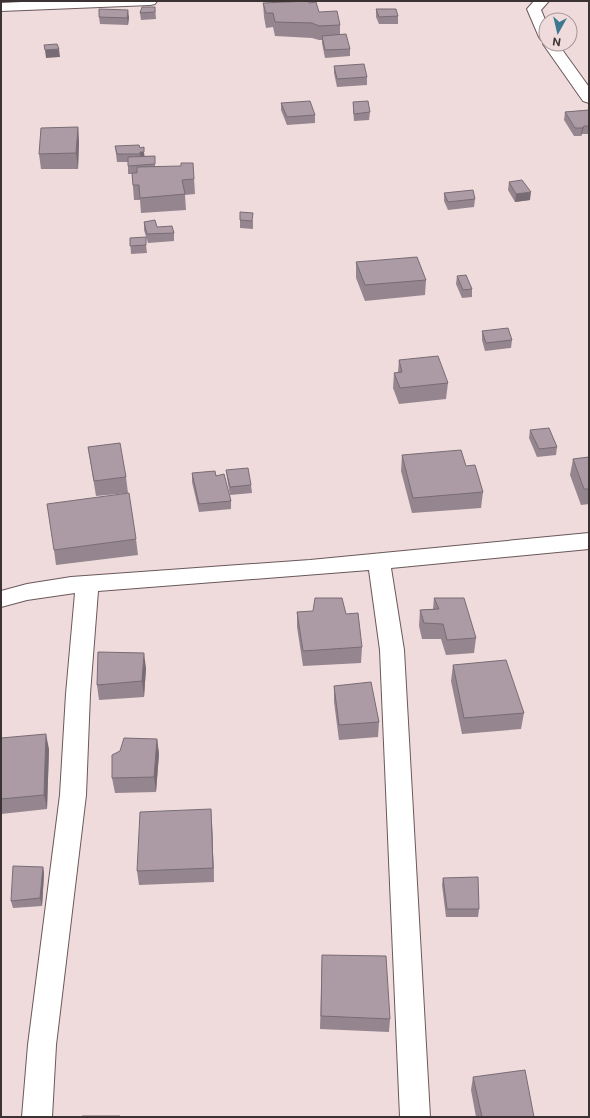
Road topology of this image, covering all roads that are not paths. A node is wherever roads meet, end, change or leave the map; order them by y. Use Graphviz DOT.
graph roads {
  1 [pos="150,1"];
  2 [pos="542,1"];
  3 [pos="1,6"];
  4 [pos="538,20"];
  5 [pos="556,52"];
  6 [pos="589,98"];
  7 [pos="589,541"];
  8 [pos="379,561"];
  9 [pos="87,584"];
  10 [pos="1,599"];
  11 [pos="37,1117"];
  12 [pos="415,1117"];
  1 -- 3 [label="street"];
  2 -- 4 [label="street"];
  5 -- 6 [label="street"];
  7 -- 8 [label="street"];
  8 -- 9 [label="street"];
  8 -- 12 [label="street"];
  9 -- 10 [label="street"];
  9 -- 11 [label="street"];
}
